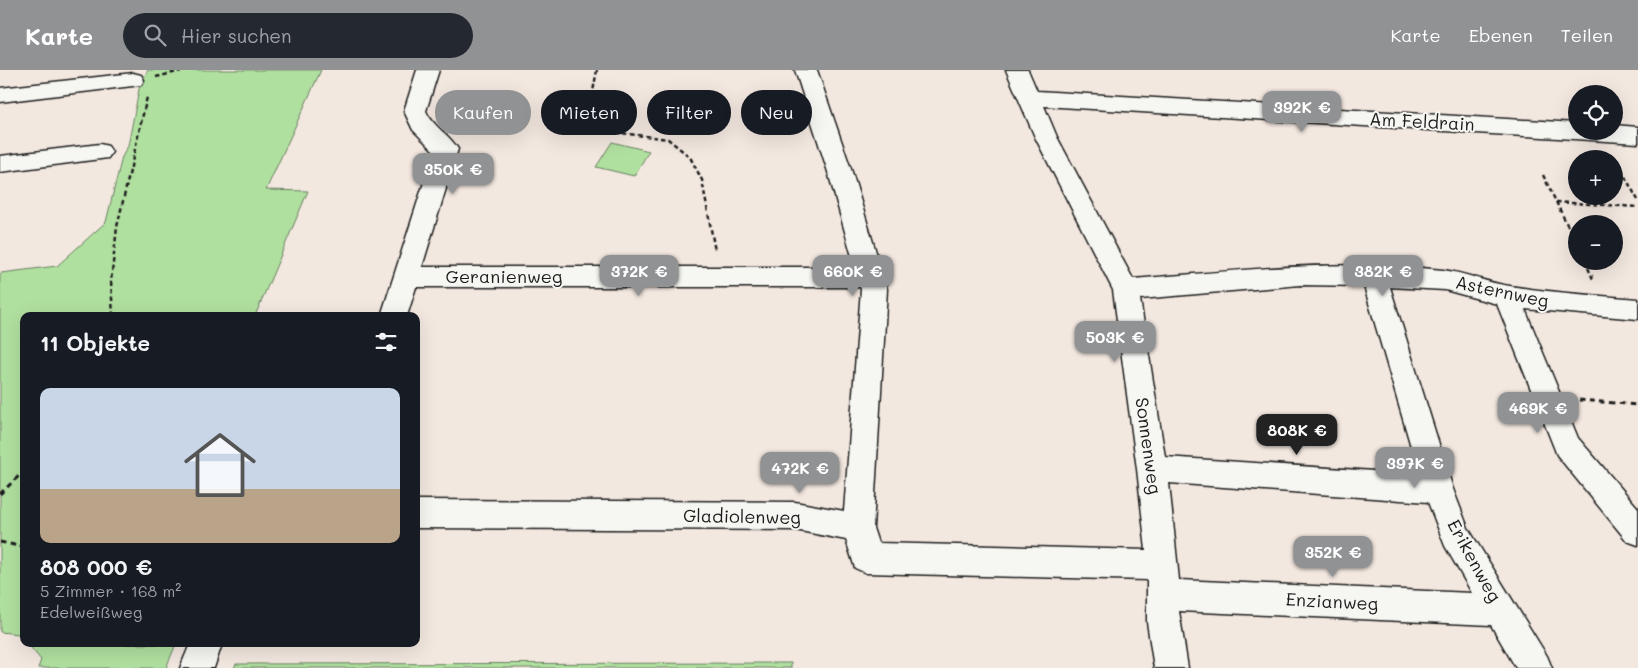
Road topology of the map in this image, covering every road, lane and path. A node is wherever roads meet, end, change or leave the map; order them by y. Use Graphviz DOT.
graph roads {
  1 [pos="155,70"];
  2 [pos="428,70"];
  3 [pos="596,70"];
  4 [pos="806,70"];
  5 [pos="1018,70"];
  6 [pos="144,85"];
  7 [pos="0,95"];
  8 [pos="1029,98"];
  9 [pos="1568,131"];
  10 [pos="1623,134"];
  11 [pos="1638,135"];
  12 [pos="1597,140"];
  13 [pos="100,152"];
  14 [pos="0,164"];
  15 [pos="1544,175"];
  16 [pos="1638,200"];
  17 [pos="1556,202"];
  18 [pos="1638,207"];
  19 [pos="1568,227"];
  20 [pos="1590,270"];
  21 [pos="871,276"];
  22 [pos="1374,276"];
  23 [pos="406,277"];
  24 [pos="720,277"];
  25 [pos="1595,281"];
  26 [pos="1126,290"];
  27 [pos="1507,296"];
  28 [pos="1638,309"];
  29 [pos="113,312"];
  30 [pos="395,312"];
  31 [pos="1546,397"];
  32 [pos="1638,405"];
  33 [pos="1152,469"];
  34 [pos="20,475"];
  35 [pos="1438,489"];
  36 [pos="0,494"];
  37 [pos="420,514"];
  38 [pos="858,528"];
  39 [pos="1638,531"];
  40 [pos="0,542"];
  41 [pos="20,546"];
  42 [pos="1163,580"];
  43 [pos="1501,610"];
  44 [pos="205,647"];
  45 [pos="197,668"];
  46 [pos="1171,668"];
  47 [pos="1535,668"];
  1 -- 6 [label="path"];
  2 -- 23 [label="street"];
  3 -- 24 [label="path"];
  4 -- 21 [label="street"];
  5 -- 8 [label="street, Sonnenweg"];
  6 -- 7 [label="street"];
  6 -- 29 [label="path"];
  8 -- 9 [label="street, Am Feldrain"];
  8 -- 26 [label="street, Sonnenweg"];
  10 -- 11 [label="street"];
  12 -- 16 [label="path"];
  13 -- 14 [label="street"];
  15 -- 17 [label="path"];
  17 -- 18 [label="path"];
  17 -- 19 [label="path"];
  20 -- 25 [label="path"];
  21 -- 24 [label="street, Geranienweg"];
  21 -- 38 [label="street"];
  22 -- 26 [label="street, Asternweg"];
  22 -- 27 [label="street, Asternweg"];
  22 -- 35 [label="street, Erikenweg"];
  23 -- 24 [label="street, Geranienweg"];
  23 -- 30 [label="street"];
  26 -- 33 [label="street, Sonnenweg"];
  27 -- 28 [label="street, Asternweg"];
  27 -- 31 [label="street"];
  31 -- 32 [label="path"];
  31 -- 39 [label="street"];
  33 -- 35 [label="street"];
  33 -- 42 [label="street, Sonnenweg"];
  34 -- 36 [label="path"];
  35 -- 43 [label="street, Erikenweg"];
  37 -- 38 [label="street, Gladiolenweg"];
  38 -- 42 [label="street"];
  40 -- 41 [label="path"];
  42 -- 43 [label="street, Enzianweg"];
  42 -- 46 [label="street, Sonnenweg"];
  43 -- 47 [label="street, Erikenweg"];
  44 -- 45 [label="street"];
}
